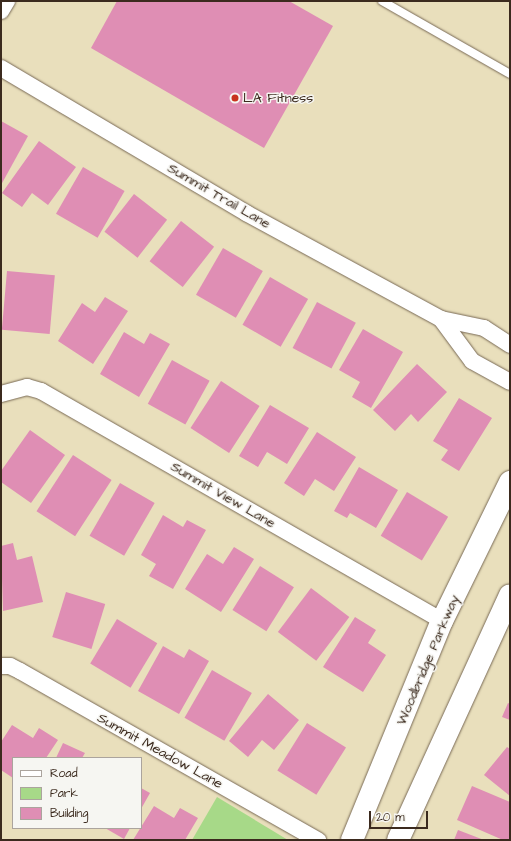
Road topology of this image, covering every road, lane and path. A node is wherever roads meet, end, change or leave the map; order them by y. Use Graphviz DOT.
graph roads {
  1 [pos="7,1"];
  2 [pos="382,1"];
  3 [pos="1,11"];
  4 [pos="1,68"];
  5 [pos="510,74"];
  6 [pos="441,319"];
  7 [pos="510,345"];
  8 [pos="510,382"];
  9 [pos="1,394"];
  10 [pos="510,482"];
  11 [pos="510,594"];
  12 [pos="442,621"];
  13 [pos="1,666"];
  14 [pos="318,840"];
  15 [pos="352,840"];
  16 [pos="398,840"];
  1 -- 3 [label="street"];
  2 -- 5 [label="lane"];
  4 -- 6 [label="street, Summit Trail Lane"];
  6 -- 7 [label="street, Summit Trail Lane"];
  6 -- 8 [label="street, Summit Trail Lane"];
  9 -- 12 [label="street, Summit View Lane"];
  10 -- 12 [label="main road, Woodbridge Parkway"];
  11 -- 16 [label="main road"];
  12 -- 15 [label="main road, Woodbridge Parkway"];
  13 -- 14 [label="street, Summit Meadow Lane"];
}
